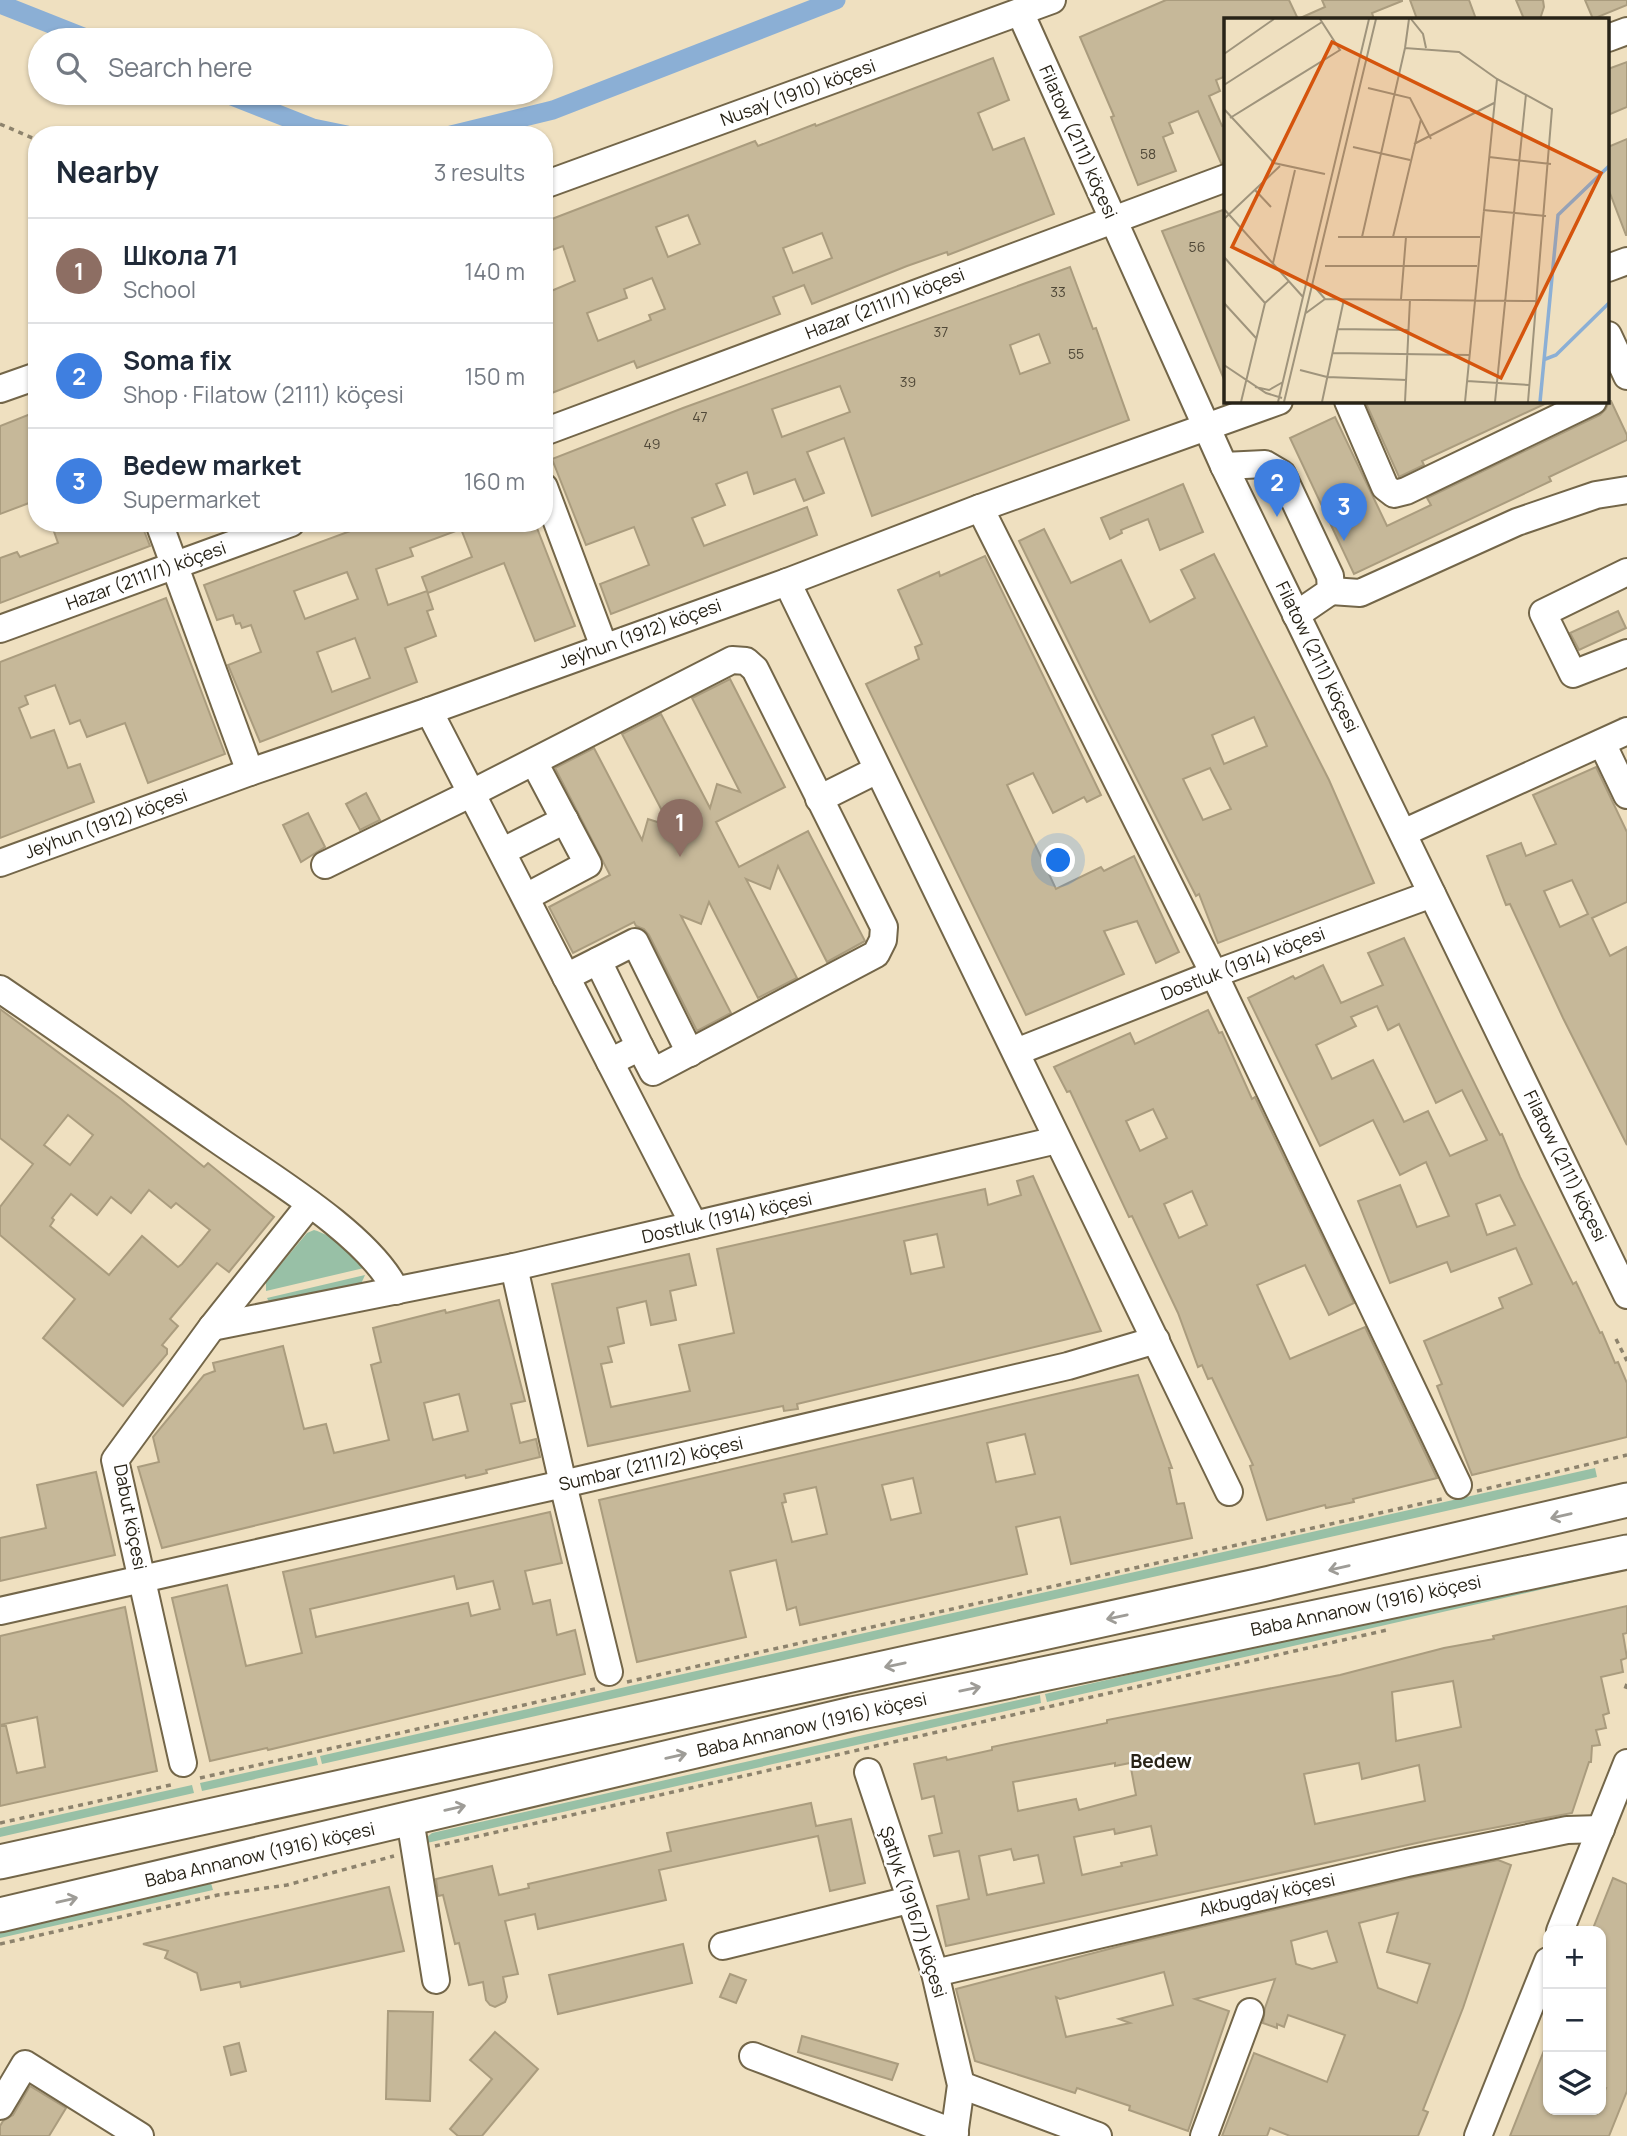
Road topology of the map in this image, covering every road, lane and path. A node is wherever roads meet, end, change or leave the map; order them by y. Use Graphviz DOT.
graph roads {
  1 [pos="1052,0"];
  2 [pos="1020,12"];
  3 [pos="1627,31"];
  4 [pos="1610,37"];
  5 [pos="0,124"];
  6 [pos="28,135"];
  7 [pos="1224,179"];
  8 [pos="553,182"];
  9 [pos="1113,219"];
  10 [pos="1627,261"];
  11 [pos="1610,267"];
  12 [pos="1610,339"];
  13 [pos="1627,376"];
  14 [pos="28,379"];
  15 [pos="1627,384"];
  16 [pos="0,389"];
  17 [pos="1610,393"];
  18 [pos="1276,402"];
  19 [pos="1348,402"];
  20 [pos="1591,402"];
  21 [pos="1208,427"];
  22 [pos="553,429"];
  23 [pos="1224,466"];
  24 [pos="1627,489"];
  25 [pos="981,508"];
  26 [pos="553,511"];
  27 [pos="162,532"];
  28 [pos="266,532"];
  29 [pos="175,565"];
  30 [pos="1627,572"];
  31 [pos="787,582"];
  32 [pos="1331,591"];
  33 [pos="1296,615"];
  34 [pos="0,629"];
  35 [pos="604,647"];
  36 [pos="1627,653"];
  37 [pos="429,711"];
  38 [pos="1627,731"];
  39 [pos="1602,743"];
  40 [pos="534,762"];
  41 [pos="877,770"];
  42 [pos="250,772"];
  43 [pos="472,793"];
  44 [pos="1627,795"];
  45 [pos="819,799"];
  46 [pos="565,820"];
  47 [pos="1403,833"];
  48 [pos="503,851"];
  49 [pos="0,863"];
  50 [pos="325,864"];
  51 [pos="1432,894"];
  52 [pos="526,897"];
  53 [pos="598,961"];
  54 [pos="1214,974"];
  55 [pos="566,977"];
  56 [pos="0,989"];
  57 [pos="640,1047"];
  58 [pos="1016,1052"];
  59 [pos="690,1053"];
  60 [pos="610,1062"];
  61 [pos="1057,1140"];
  62 [pos="310,1204"];
  63 [pos="694,1226"];
  64 [pos="1618,1254"];
  65 [pos="514,1267"];
  66 [pos="396,1291"];
  67 [pos="1627,1295"];
  68 [pos="212,1327"];
  69 [pos="1616,1339"];
  70 [pos="1156,1340"];
  71 [pos="1627,1361"];
  72 [pos="1627,1455"];
  73 [pos="563,1484"];
  74 [pos="1460,1491"];
  75 [pos="1229,1492"];
  76 [pos="1622,1499"];
  77 [pos="1625,1553"];
  78 [pos="143,1580"];
  79 [pos="0,1611"];
  80 [pos="1395,1629"];
  81 [pos="611,1681"];
  82 [pos="1627,1684"];
  83 [pos="1627,1690"];
  84 [pos="1627,1763"];
  85 [pos="868,1772"];
  86 [pos="188,1775"];
  87 [pos="0,1823"];
  88 [pos="1601,1829"];
  89 [pos="412,1835"];
  90 [pos="0,1862"];
  91 [pos="909,1900"];
  92 [pos="0,1915"];
  93 [pos="1562,1926"];
  94 [pos="0,1944"];
  95 [pos="723,1946"];
  96 [pos="935,1973"];
  97 [pos="1543,1974"];
  98 [pos="436,1980"];
  99 [pos="1250,2012"];
  100 [pos="753,2056"];
  101 [pos="961,2085"];
  102 [pos="0,2106"];
  103 [pos="955,2134"];
  104 [pos="139,2136"];
  105 [pos="1098,2136"];
  106 [pos="1203,2136"];
  107 [pos="1478,2136"];
  1 -- 2 [label="street, Nusaý (1910) köçesi"];
  2 -- 8 [label="street, Nusaý (1910) köçesi"];
  2 -- 9 [label="street, Filatow (2111) köçesi"];
  3 -- 4 [label="street"];
  5 -- 6 [label="path"];
  7 -- 9 [label="street, Hazar (2111/1) köçesi"];
  9 -- 21 [label="street, Filatow (2111) köçesi"];
  9 -- 22 [label="street, Hazar (2111/1) köçesi"];
  10 -- 11 [label="street"];
  12 -- 13 [label="street"];
  14 -- 16 [label="street"];
  15 -- 17 [label="street"];
  18 -- 21 [label="street, Jeýhun (1912) köçesi"];
  19 -- 20 [label="street"];
  21 -- 23 [label="street, Filatow (2111) köçesi"];
  21 -- 25 [label="street, Jeýhun (1912) köçesi"];
  23 -- 32 [label="street"];
  23 -- 33 [label="street, Filatow (2111) köçesi"];
  24 -- 32 [label="street"];
  25 -- 31 [label="street, Jeýhun (1912) köçesi"];
  25 -- 54 [label="street"];
  26 -- 35 [label="street"];
  27 -- 29 [label="street"];
  28 -- 29 [label="street, Hazar (2111/1) köçesi"];
  29 -- 34 [label="street, Hazar (2111/1) köçesi"];
  29 -- 42 [label="street"];
  30 -- 36 [label="street"];
  31 -- 35 [label="street, Jeýhun (1912) köçesi"];
  31 -- 41 [label="street"];
  32 -- 33 [label="street"];
  33 -- 47 [label="street, Filatow (2111) köçesi"];
  35 -- 37 [label="street, Jeýhun (1912) köçesi"];
  37 -- 42 [label="street, Jeýhun (1912) köçesi"];
  37 -- 43 [label="street"];
  38 -- 39 [label="street"];
  39 -- 44 [label="street"];
  39 -- 47 [label="street"];
  40 -- 43 [label="street"];
  40 -- 45 [label="street"];
  40 -- 46 [label="street"];
  41 -- 45 [label="street"];
  41 -- 58 [label="street"];
  42 -- 49 [label="street, Jeýhun (1912) köçesi"];
  43 -- 48 [label="street"];
  43 -- 50 [label="street"];
  45 -- 59 [label="street"];
  46 -- 48 [label="street"];
  46 -- 52 [label="street"];
  47 -- 51 [label="street, Filatow (2111) köçesi"];
  48 -- 52 [label="street"];
  51 -- 54 [label="street, Dostluk (1914) köçesi"];
  51 -- 64 [label="street, Filatow (2111) köçesi"];
  52 -- 55 [label="street"];
  53 -- 55 [label="street"];
  53 -- 57 [label="street"];
  53 -- 59 [label="street"];
  54 -- 58 [label="street, Dostluk (1914) köçesi"];
  54 -- 74 [label="street"];
  55 -- 60 [label="street"];
  56 -- 62 [label="street"];
  57 -- 59 [label="street"];
  57 -- 60 [label="street"];
  58 -- 61 [label="street"];
  60 -- 63 [label="street"];
  61 -- 63 [label="street, Dostluk (1914) köçesi"];
  61 -- 70 [label="street"];
  62 -- 66 [label="street"];
  62 -- 68 [label="street, Dabut köçesi"];
  63 -- 65 [label="street, Dostluk (1914) köçesi"];
  64 -- 67 [label="street, Filatow (2111) köçesi"];
  65 -- 66 [label="street, Dostluk (1914) köçesi"];
  65 -- 73 [label="street"];
  66 -- 68 [label="street, Dostluk (1914) köçesi"];
  68 -- 78 [label="street, Dabut köçesi"];
  69 -- 71 [label="path"];
  70 -- 73 [label="street, Sumbar (2111/2) köçesi"];
  70 -- 75 [label="street"];
  72 -- 74 [label="path"];
  73 -- 78 [label="street, Sumbar (2111/2) köçesi"];
  73 -- 81 [label="street"];
  74 -- 81 [label="path"];
  76 -- 90 [label="main road, one-way"];
  89 -- 77 [label="main road, Baba Annanow (1916) köçesi, one-way"];
  78 -- 79 [label="street, Sumbar (2111/2) köçesi"];
  78 -- 86 [label="street, Dabut köçesi"];
  80 -- 89 [label="path"];
  81 -- 86 [label="path"];
  82 -- 83 [label="path"];
  84 -- 88 [label="street"];
  85 -- 91 [label="street, Şatlyk (1916/7) köçesi"];
  86 -- 87 [label="path"];
  88 -- 93 [label="street"];
  88 -- 96 [label="street, Akbugdaý köçesi"];
  92 -- 89 [label="main road, Baba Annanow (1916) köçesi, one-way"];
  89 -- 94 [label="path"];
  89 -- 98 [label="street"];
  91 -- 95 [label="street"];
  91 -- 96 [label="street, Şatlyk (1916/7) köçesi"];
  96 -- 101 [label="street, Şatlyk (1916/7) köçesi"];
  97 -- 107 [label="street"];
  99 -- 106 [label="street"];
  100 -- 103 [label="street"];
  101 -- 103 [label="street, Şatlyk (1916/7) köçesi"];
  101 -- 105 [label="street"];
  102 -- 104 [label="street"];
}
